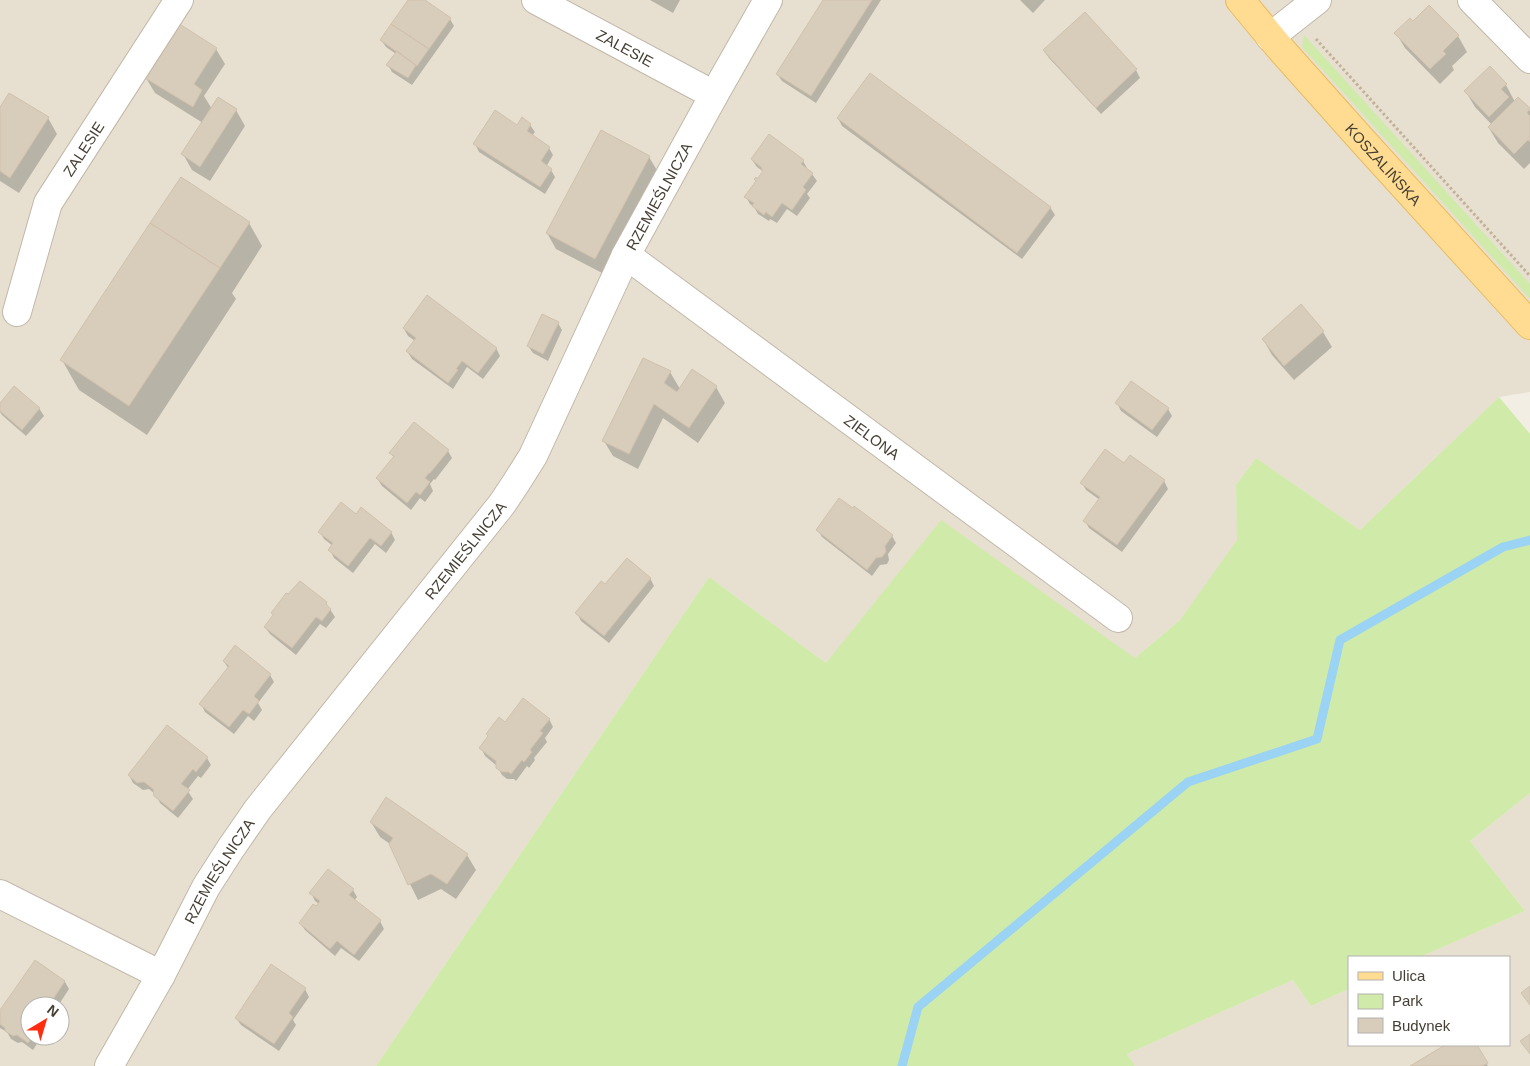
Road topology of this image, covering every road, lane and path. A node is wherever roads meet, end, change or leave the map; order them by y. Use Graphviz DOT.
graph roads {
  1 [pos="179,0"];
  2 [pos="536,0"];
  3 [pos="768,0"];
  4 [pos="1240,0"];
  5 [pos="1317,0"];
  6 [pos="1472,0"];
  7 [pos="1296,16"];
  8 [pos="1270,37"];
  9 [pos="1530,59"];
  10 [pos="714,95"];
  11 [pos="626,255"];
  12 [pos="1530,276"];
  13 [pos="17,312"];
  14 [pos="1530,325"];
  15 [pos="1118,618"];
  16 [pos="0,894"];
  17 [pos="161,975"];
  18 [pos="109,1066"];
  1 -- 13 [label="street, ZALESIE"];
  2 -- 10 [label="street, ZALESIE"];
  3 -- 10 [label="street, RZEMIEŚLNICZA"];
  4 -- 8 [label="main road, KOSZALIŃSKA"];
  5 -- 7 [label="street"];
  6 -- 9 [label="street"];
  7 -- 8 [label="street"];
  7 -- 12 [label="path"];
  8 -- 14 [label="main road, KOSZALIŃSKA"];
  10 -- 11 [label="street, RZEMIEŚLNICZA"];
  11 -- 15 [label="street, ZIELONA"];
  11 -- 17 [label="street, RZEMIEŚLNICZA"];
  16 -- 17 [label="street"];
  17 -- 18 [label="street, RZEMIEŚLNICZA"];
}
